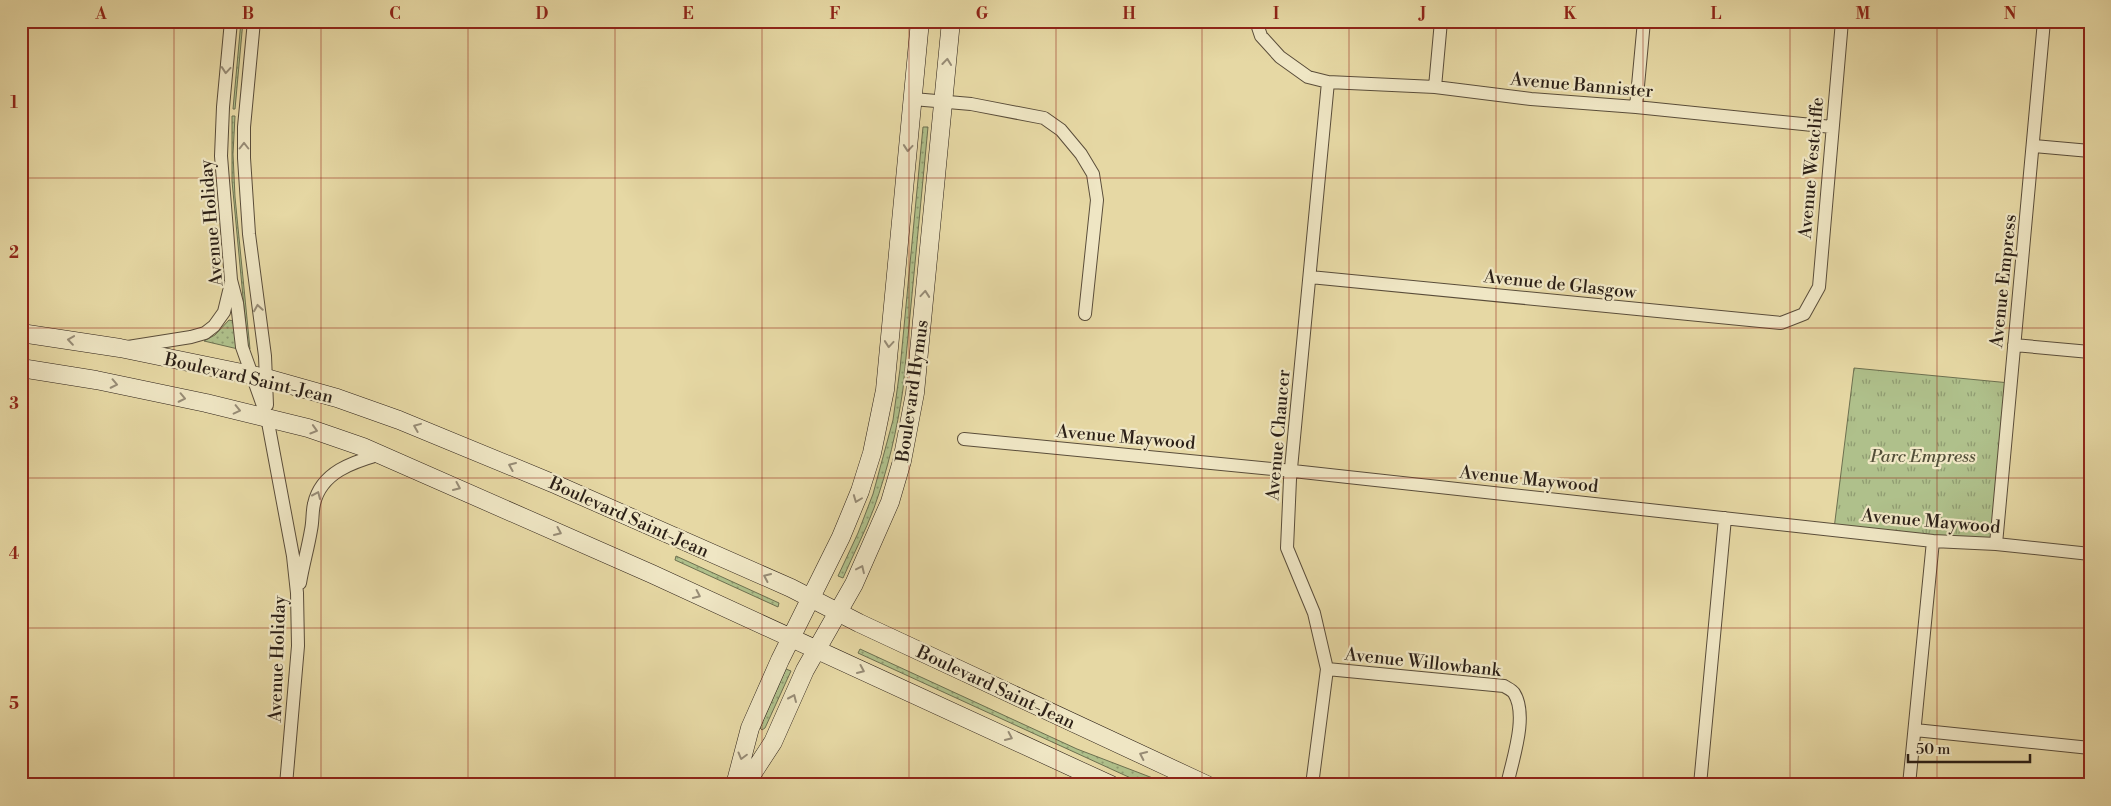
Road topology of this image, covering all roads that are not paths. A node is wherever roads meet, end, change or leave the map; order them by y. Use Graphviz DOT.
graph roads {
  1 [pos="231,21"];
  2 [pos="254,21"];
  3 [pos="920,21"];
  4 [pos="951,21"];
  5 [pos="1256,21"];
  6 [pos="1441,21"];
  7 [pos="1644,21"];
  8 [pos="1842,21"];
  9 [pos="2044,21"];
  10 [pos="1328,82"];
  11 [pos="1435,87"];
  12 [pos="913,99"];
  13 [pos="943,102"];
  14 [pos="1636,107"];
  15 [pos="1832,127"];
  16 [pos="2034,146"];
  17 [pos="2090,151"];
  18 [pos="1310,277"];
  19 [pos="231,280"];
  20 [pos="1085,314"];
  21 [pos="1804,314"];
  22 [pos="21,333"];
  23 [pos="2014,345"];
  24 [pos="120,348"];
  25 [pos="2090,352"];
  26 [pos="21,368"];
  27 [pos="259,377"];
  28 [pos="267,417"];
  29 [pos="964,439"];
  30 [pos="381,454"];
  31 [pos="1293,470"];
  32 [pos="1725,518"];
  33 [pos="1933,541"];
  34 [pos="1996,544"];
  35 [pos="2090,554"];
  36 [pos="298,593"];
  37 [pos="811,598"];
  38 [pos="838,612"];
  39 [pos="791,638"];
  40 [pos="817,650"];
  41 [pos="1326,669"];
  42 [pos="1914,730"];
  43 [pos="2090,748"];
  44 [pos="1508,781"];
  45 [pos="286,785"];
  46 [pos="735,785"];
  47 [pos="745,785"];
  48 [pos="1111,785"];
  49 [pos="1207,785"];
  50 [pos="1312,785"];
  51 [pos="1700,785"];
  52 [pos="1909,785"];
  1 -- 19 [label="street, Avenue Holiday, one-way"];
  27 -- 2 [label="street, Avenue Holiday, one-way"];
  3 -- 12 [label="main road, Boulevard Hymus"];
  13 -- 4 [label="main road, Boulevard Hymus, one-way"];
  5 -- 10 [label="street, Avenue Bannister"];
  6 -- 11 [label="street"];
  7 -- 14 [label="street"];
  8 -- 15 [label="street, Avenue Westcliffe"];
  9 -- 16 [label="street, Avenue Empress"];
  10 -- 11 [label="street, Avenue Bannister"];
  10 -- 18 [label="street, Avenue Chaucer"];
  11 -- 14 [label="street, Avenue Bannister"];
  12 -- 13 [label="street"];
  12 -- 37 [label="main road, Boulevard Hymus, one-way"];
  13 -- 20 [label="street"];
  38 -- 13 [label="main road, Boulevard Hymus, one-way"];
  14 -- 15 [label="street, Avenue Bannister"];
  15 -- 21 [label="street, Avenue Westcliffe"];
  16 -- 17 [label="street"];
  16 -- 23 [label="street, Avenue Empress"];
  18 -- 21 [label="street, Avenue de Glasgow"];
  18 -- 31 [label="street, Avenue Chaucer"];
  19 -- 24 [label="street"];
  19 -- 27 [label="street, Avenue Holiday"];
  24 -- 22 [label="main road, Boulevard Saint-Jean, one-way"];
  23 -- 25 [label="street"];
  23 -- 34 [label="street, Avenue Empress"];
  24 -- 27 [label="main road, Boulevard Saint-Jean"];
  26 -- 28 [label="main road, Boulevard Saint-Jean, one-way"];
  27 -- 28 [label="street, Avenue Holiday"];
  37 -- 27 [label="main road, Boulevard Saint-Jean, one-way"];
  28 -- 30 [label="main road, Boulevard Saint-Jean, one-way"];
  28 -- 36 [label="street, Avenue Holiday"];
  29 -- 31 [label="street, Avenue Maywood"];
  36 -- 30 [label="street, one-way"];
  30 -- 39 [label="main road, Boulevard Saint-Jean, one-way"];
  31 -- 32 [label="street, Avenue Maywood"];
  31 -- 41 [label="street, Avenue Chaucer"];
  32 -- 33 [label="street, Avenue Maywood"];
  32 -- 51 [label="street"];
  33 -- 34 [label="street, Avenue Maywood"];
  33 -- 42 [label="street"];
  34 -- 35 [label="street, Avenue Maywood"];
  36 -- 45 [label="street, Avenue Holiday"];
  37 -- 38 [label="main road, Boulevard Saint-Jean"];
  37 -- 39 [label="main road, Boulevard Hymus"];
  38 -- 40 [label="main road, Boulevard Hymus"];
  49 -- 38 [label="main road, Boulevard Saint-Jean, one-way"];
  39 -- 40 [label="main road, Boulevard Saint-Jean"];
  39 -- 46 [label="main road, Boulevard Hymus, one-way"];
  47 -- 40 [label="main road, Boulevard Hymus, one-way"];
  40 -- 48 [label="main road, Boulevard Saint-Jean, one-way"];
  41 -- 44 [label="street, Avenue Willowbank"];
  41 -- 50 [label="street, Avenue Chaucer"];
  42 -- 43 [label="street"];
  42 -- 52 [label="street"];
}
